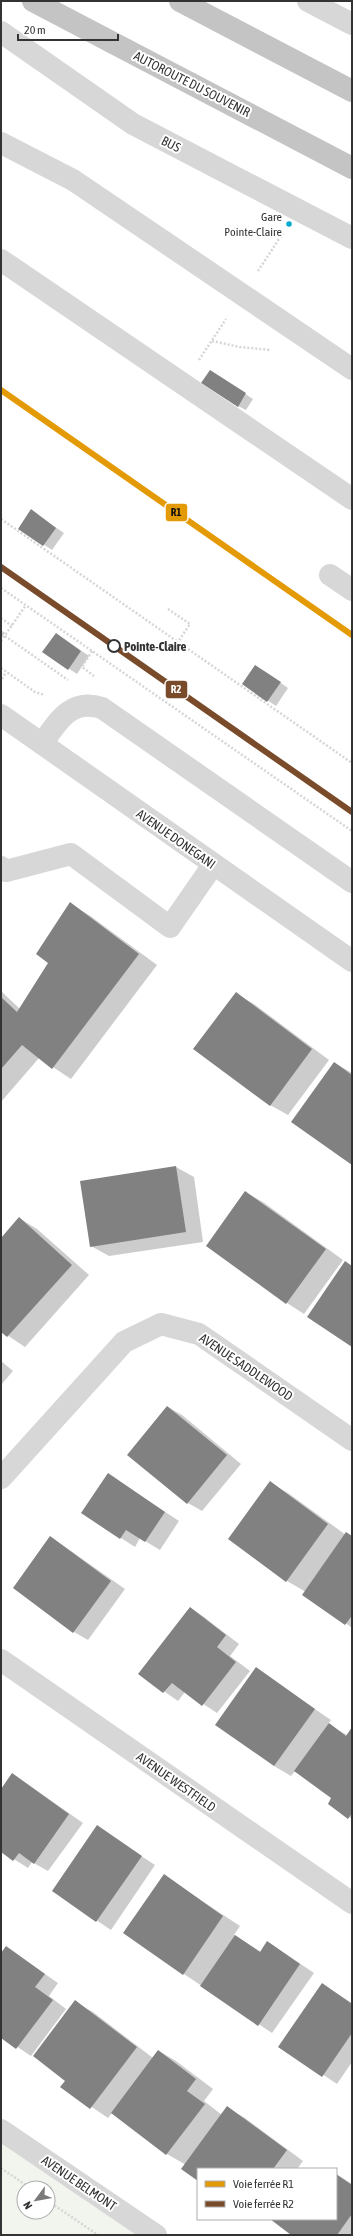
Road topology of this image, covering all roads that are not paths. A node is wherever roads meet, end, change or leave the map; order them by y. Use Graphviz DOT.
graph roads {
  1 [pos="33,1"];
  2 [pos="180,1"];
  3 [pos="308,1"];
  4 [pos="352,24"];
  5 [pos="1,32"];
  6 [pos="352,91"];
  7 [pos="1,143"];
  8 [pos="352,168"];
  9 [pos="352,238"];
  10 [pos="1,260"];
  11 [pos="352,369"];
  12 [pos="352,499"];
  13 [pos="330,575"];
  14 [pos="352,590"];
  15 [pos="1,715"];
  16 [pos="42,744"];
  17 [pos="213,865"];
  18 [pos="1,867"];
  19 [pos="352,882"];
  20 [pos="352,961"];
  21 [pos="352,1440"];
  22 [pos="1,1478"];
  23 [pos="1,1660"];
  24 [pos="352,1904"];
  25 [pos="1,2130"];
  26 [pos="156,2235"];
  1 -- 8 [label="highway, AUTOROUTE DU SOUVENIR"];
  2 -- 6 [label="highway"];
  3 -- 4 [label="street"];
  5 -- 9 [label="street, BUS"];
  7 -- 11 [label="street"];
  10 -- 12 [label="street"];
  13 -- 14 [label="street"];
  15 -- 16 [label="street, AVENUE DONEGANI"];
  16 -- 17 [label="street, AVENUE DONEGANI"];
  16 -- 19 [label="street"];
  17 -- 18 [label="street"];
  17 -- 20 [label="street, AVENUE DONEGANI"];
  21 -- 22 [label="street, AVENUE SADDLEWOOD"];
  23 -- 24 [label="street, AVENUE WESTFIELD"];
  25 -- 26 [label="street, AVENUE BELMONT"];
}
